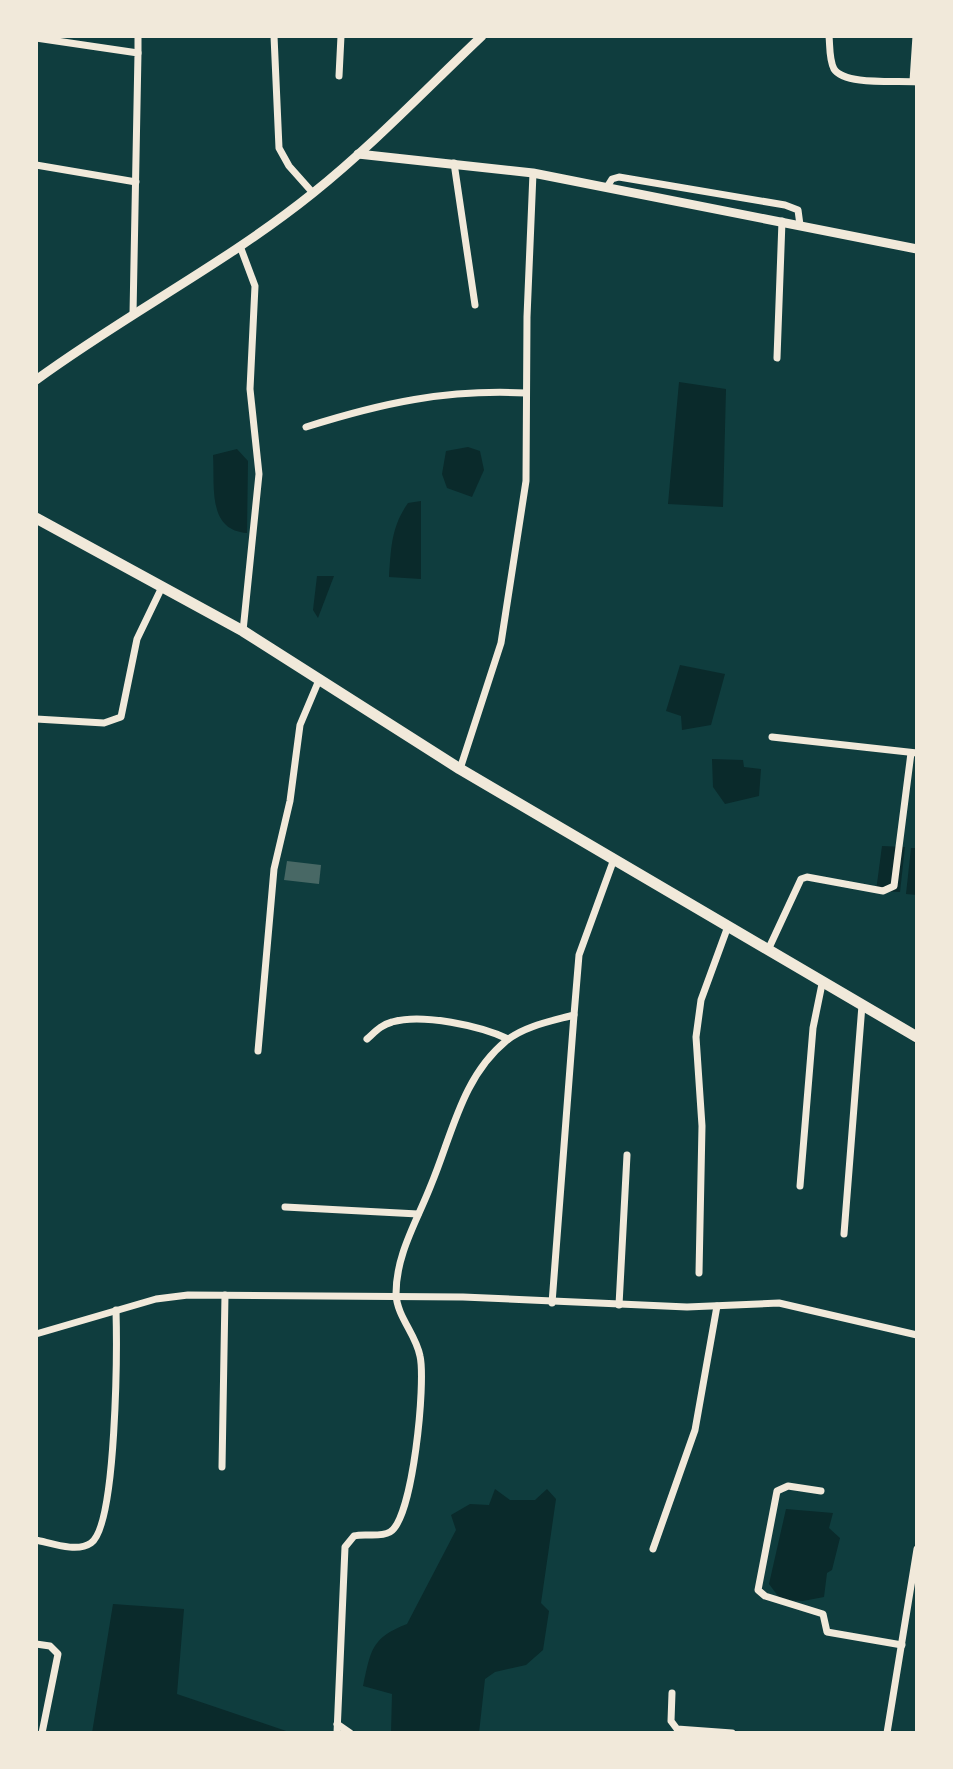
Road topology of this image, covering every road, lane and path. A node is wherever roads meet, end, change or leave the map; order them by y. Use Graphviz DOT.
graph roads {
  1 [pos="138,36"];
  2 [pos="274,36"];
  3 [pos="341,36"];
  4 [pos="482,36"];
  5 [pos="829,36"];
  6 [pos="916,36"];
  7 [pos="36,38"];
  8 [pos="138,53"];
  9 [pos="339,76"];
  10 [pos="915,82"];
  11 [pos="358,154"];
  12 [pos="454,163"];
  13 [pos="36,165"];
  14 [pos="533,173"];
  15 [pos="136,182"];
  16 [pos="607,187"];
  17 [pos="313,193"];
  18 [pos="782,221"];
  19 [pos="800,225"];
  20 [pos="240,246"];
  21 [pos="917,249"];
  22 [pos="475,305"];
  23 [pos="133,314"];
  24 [pos="777,358"];
  25 [pos="36,380"];
  26 [pos="526,393"];
  27 [pos="306,427"];
  28 [pos="36,518"];
  29 [pos="162,587"];
  30 [pos="243,631"];
  31 [pos="319,680"];
  32 [pos="36,719"];
  33 [pos="772,737"];
  34 [pos="914,753"];
  35 [pos="460,769"];
  36 [pos="614,859"];
  37 [pos="727,929"];
  38 [pos="767,952"];
  39 [pos="822,984"];
  40 [pos="862,1005"];
  41 [pos="574,1015"];
  42 [pos="917,1037"];
  43 [pos="367,1039"];
  44 [pos="508,1039"];
  45 [pos="258,1051"];
  46 [pos="627,1155"];
  47 [pos="800,1186"];
  48 [pos="285,1207"];
  49 [pos="418,1214"];
  50 [pos="844,1234"];
  51 [pos="699,1273"];
  52 [pos="225,1295"];
  53 [pos="396,1296"];
  54 [pos="552,1303"];
  55 [pos="619,1305"];
  56 [pos="717,1306"];
  57 [pos="116,1310"];
  58 [pos="36,1334"];
  59 [pos="917,1335"];
  60 [pos="222,1467"];
  61 [pos="821,1491"];
  62 [pos="36,1540"];
  63 [pos="653,1549"];
  64 [pos="917,1549"];
  65 [pos="36,1644"];
  66 [pos="902,1645"];
  67 [pos="672,1693"];
  68 [pos="337,1728"];
  69 [pos="44,1733"];
  70 [pos="350,1733"];
  71 [pos="732,1733"];
  72 [pos="887,1733"];
  1 -- 8 [label="street"];
  2 -- 17 [label="street"];
  3 -- 9 [label="street"];
  4 -- 11 [label="street"];
  5 -- 10 [label="street"];
  6 -- 10 [label="street"];
  7 -- 8 [label="street"];
  8 -- 15 [label="street"];
  11 -- 12 [label="street"];
  11 -- 17 [label="street"];
  12 -- 14 [label="street"];
  12 -- 22 [label="street"];
  13 -- 15 [label="street"];
  14 -- 16 [label="street"];
  14 -- 26 [label="street"];
  15 -- 23 [label="street"];
  16 -- 18 [label="street"];
  16 -- 19 [label="street"];
  17 -- 20 [label="street"];
  18 -- 19 [label="street"];
  18 -- 24 [label="street"];
  19 -- 21 [label="street"];
  20 -- 23 [label="street"];
  20 -- 30 [label="street"];
  23 -- 25 [label="street"];
  26 -- 27 [label="street"];
  26 -- 35 [label="street"];
  28 -- 29 [label="main road"];
  29 -- 30 [label="main road"];
  29 -- 32 [label="street"];
  30 -- 31 [label="main road"];
  31 -- 35 [label="main road"];
  31 -- 45 [label="street"];
  33 -- 34 [label="street"];
  34 -- 38 [label="street"];
  35 -- 36 [label="main road"];
  36 -- 37 [label="main road"];
  36 -- 41 [label="street"];
  37 -- 38 [label="main road"];
  37 -- 51 [label="street"];
  38 -- 39 [label="main road"];
  39 -- 40 [label="main road"];
  39 -- 47 [label="street"];
  40 -- 42 [label="main road"];
  40 -- 50 [label="street"];
  41 -- 44 [label="street"];
  41 -- 54 [label="street"];
  43 -- 44 [label="street"];
  44 -- 49 [label="street"];
  46 -- 55 [label="street"];
  48 -- 49 [label="street"];
  49 -- 53 [label="street"];
  52 -- 53 [label="street"];
  52 -- 57 [label="street"];
  52 -- 60 [label="street"];
  53 -- 54 [label="street"];
  53 -- 68 [label="street"];
  54 -- 55 [label="street"];
  55 -- 56 [label="street"];
  56 -- 59 [label="street"];
  56 -- 63 [label="street"];
  57 -- 58 [label="street"];
  57 -- 62 [label="street"];
  61 -- 66 [label="street"];
  64 -- 66 [label="street"];
  65 -- 69 [label="street"];
  66 -- 72 [label="street"];
  67 -- 71 [label="street"];
  68 -- 70 [label="street"];
}
